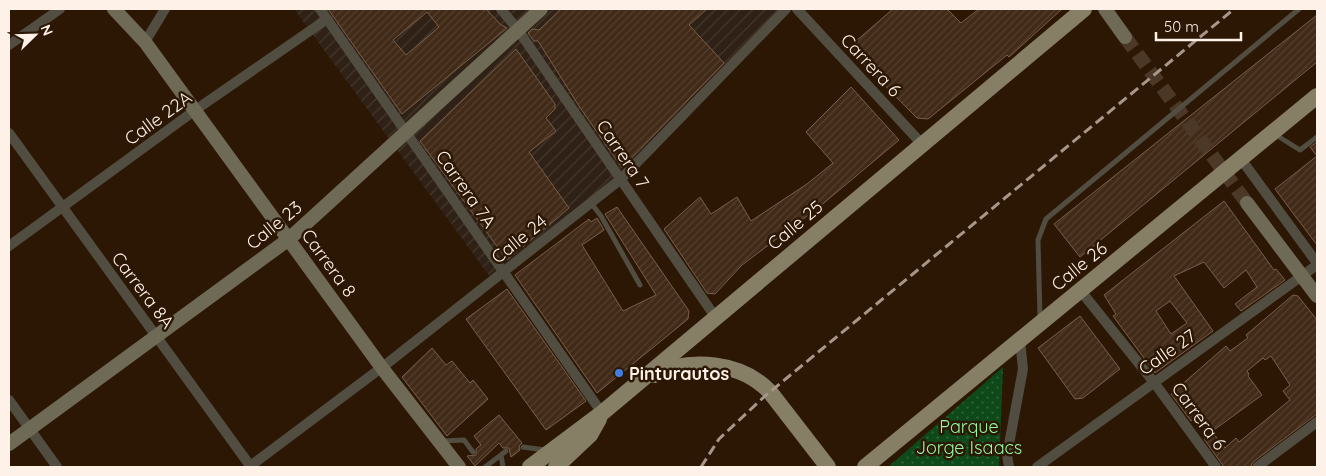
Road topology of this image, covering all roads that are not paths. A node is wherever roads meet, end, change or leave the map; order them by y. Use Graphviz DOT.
graph roads {
  1 [pos="60,9"];
  2 [pos="114,9"];
  3 [pos="165,9"];
  4 [pos="320,9"];
  5 [pos="501,9"];
  6 [pos="541,9"];
  7 [pos="786,9"];
  8 [pos="797,9"];
  9 [pos="1084,9"];
  10 [pos="1105,9"];
  11 [pos="1299,9"];
  12 [pos="328,19"];
  13 [pos="518,30"];
  14 [pos="1125,37"];
  15 [pos="145,42"];
  16 [pos="9,45"];
  17 [pos="1317,96"];
  18 [pos="194,111"];
  19 [pos="407,132"];
  20 [pos="9,133"];
  21 [pos="1273,133"];
  22 [pos="1317,137"];
  23 [pos="922,144"];
  24 [pos="1241,159"];
  25 [pos="621,180"];
  26 [pos="591,203"];
  27 [pos="1247,203"];
  28 [pos="62,209"];
  29 [pos="289,239"];
  30 [pos="9,246"];
  31 [pos="1317,264"];
  32 [pos="504,272"];
  33 [pos="1303,276"];
  34 [pos="640,284"];
  35 [pos="1080,290"];
  36 [pos="1317,296"];
  37 [pos="716,318"];
  38 [pos="1039,325"];
  39 [pos="158,337"];
  40 [pos="1020,340"];
  41 [pos="1001,356"];
  42 [pos="382,368"];
  43 [pos="1023,369"];
  44 [pos="1153,381"];
  45 [pos="636,384"];
  46 [pos="9,400"];
  47 [pos="602,413"];
  48 [pos="1317,422"];
  49 [pos="30,429"];
  50 [pos="439,441"];
  51 [pos="9,444"];
  52 [pos="523,447"];
  53 [pos="506,451"];
  54 [pos="550,451"];
  55 [pos="473,452"];
  56 [pos="501,455"];
  57 [pos="481,462"];
  58 [pos="57,467"];
  59 [pos="250,467"];
  60 [pos="459,467"];
  61 [pos="485,467"];
  62 [pos="503,467"];
  63 [pos="530,467"];
  64 [pos="556,467"];
  65 [pos="828,467"];
  66 [pos="865,467"];
  67 [pos="1009,467"];
  68 [pos="1037,467"];
  69 [pos="1216,467"];
  70 [pos="1257,467"];
  1 -- 16 [label="street"];
  2 -- 15 [label="main road, Carrera 8"];
  3 -- 15 [label="street"];
  4 -- 12 [label="street, Carrera 7A"];
  5 -- 13 [label="street, Carrera 7"];
  6 -- 13 [label="main road, Calle 23"];
  7 -- 25 [label="street, Calle 24"];
  8 -- 23 [label="street, Carrera 6"];
  9 -- 23 [label="main road, Calle 25"];
  10 -- 14 [label="main road"];
  11 -- 38 [label="lane"];
  12 -- 18 [label="street, Calle 22A"];
  12 -- 19 [label="street, Carrera 7A"];
  13 -- 19 [label="main road, Calle 23"];
  13 -- 25 [label="street, Carrera 7"];
  15 -- 18 [label="main road, Carrera 8"];
  17 -- 21 [label="main road, Calle 26"];
  18 -- 28 [label="street, Calle 22A"];
  18 -- 29 [label="main road, Carrera 8"];
  19 -- 29 [label="main road, Calle 23"];
  19 -- 32 [label="street, Carrera 7A"];
  20 -- 28 [label="street, Carrera 8A"];
  21 -- 22 [label="lane"];
  21 -- 24 [label="main road, Calle 26"];
  23 -- 37 [label="main road, Calle 25"];
  24 -- 31 [label="street"];
  24 -- 35 [label="main road, Calle 26"];
  25 -- 26 [label="street, Calle 24"];
  25 -- 37 [label="street, Carrera 7"];
  26 -- 32 [label="street, Calle 24"];
  26 -- 34 [label="lane"];
  27 -- 33 [label="main road"];
  28 -- 30 [label="street, Calle 22A"];
  28 -- 39 [label="street, Carrera 8A"];
  29 -- 39 [label="main road, Calle 23"];
  29 -- 42 [label="main road, Carrera 8"];
  31 -- 33 [label="street, Calle 27"];
  32 -- 42 [label="street, Calle 24"];
  32 -- 47 [label="street, Carrera 7A"];
  33 -- 36 [label="main road"];
  33 -- 44 [label="street, Calle 27"];
  35 -- 38 [label="main road, Calle 26"];
  35 -- 44 [label="street, Carrera 6"];
  37 -- 45 [label="main road, Calle 25"];
  38 -- 40 [label="main road, Calle 26"];
  39 -- 49 [label="main road, Calle 23"];
  39 -- 59 [label="street, Carrera 8A"];
  40 -- 41 [label="main road, Calle 26"];
  40 -- 43 [label="street"];
  41 -- 43 [label="street"];
  41 -- 66 [label="main road, Calle 26"];
  42 -- 50 [label="main road, Carrera 8"];
  42 -- 59 [label="street, Calle 24"];
  43 -- 67 [label="street"];
  44 -- 68 [label="street, Calle 27"];
  44 -- 69 [label="street, Carrera 6"];
  45 -- 47 [label="main road, Calle 25"];
  45 -- 65 [label="main road"];
  46 -- 49 [label="street"];
  47 -- 54 [label="main road, Calle 25"];
  47 -- 64 [label="main road"];
  48 -- 70 [label="street"];
  49 -- 51 [label="main road, Calle 23"];
  49 -- 58 [label="street"];
  50 -- 55 [label="lane"];
  50 -- 60 [label="main road, Carrera 8"];
  52 -- 54 [label="lane"];
  53 -- 56 [label="lane"];
  54 -- 63 [label="main road, Calle 25"];
  56 -- 61 [label="lane"];
  56 -- 62 [label="lane"];
  57 -- 61 [label="lane"];
}
